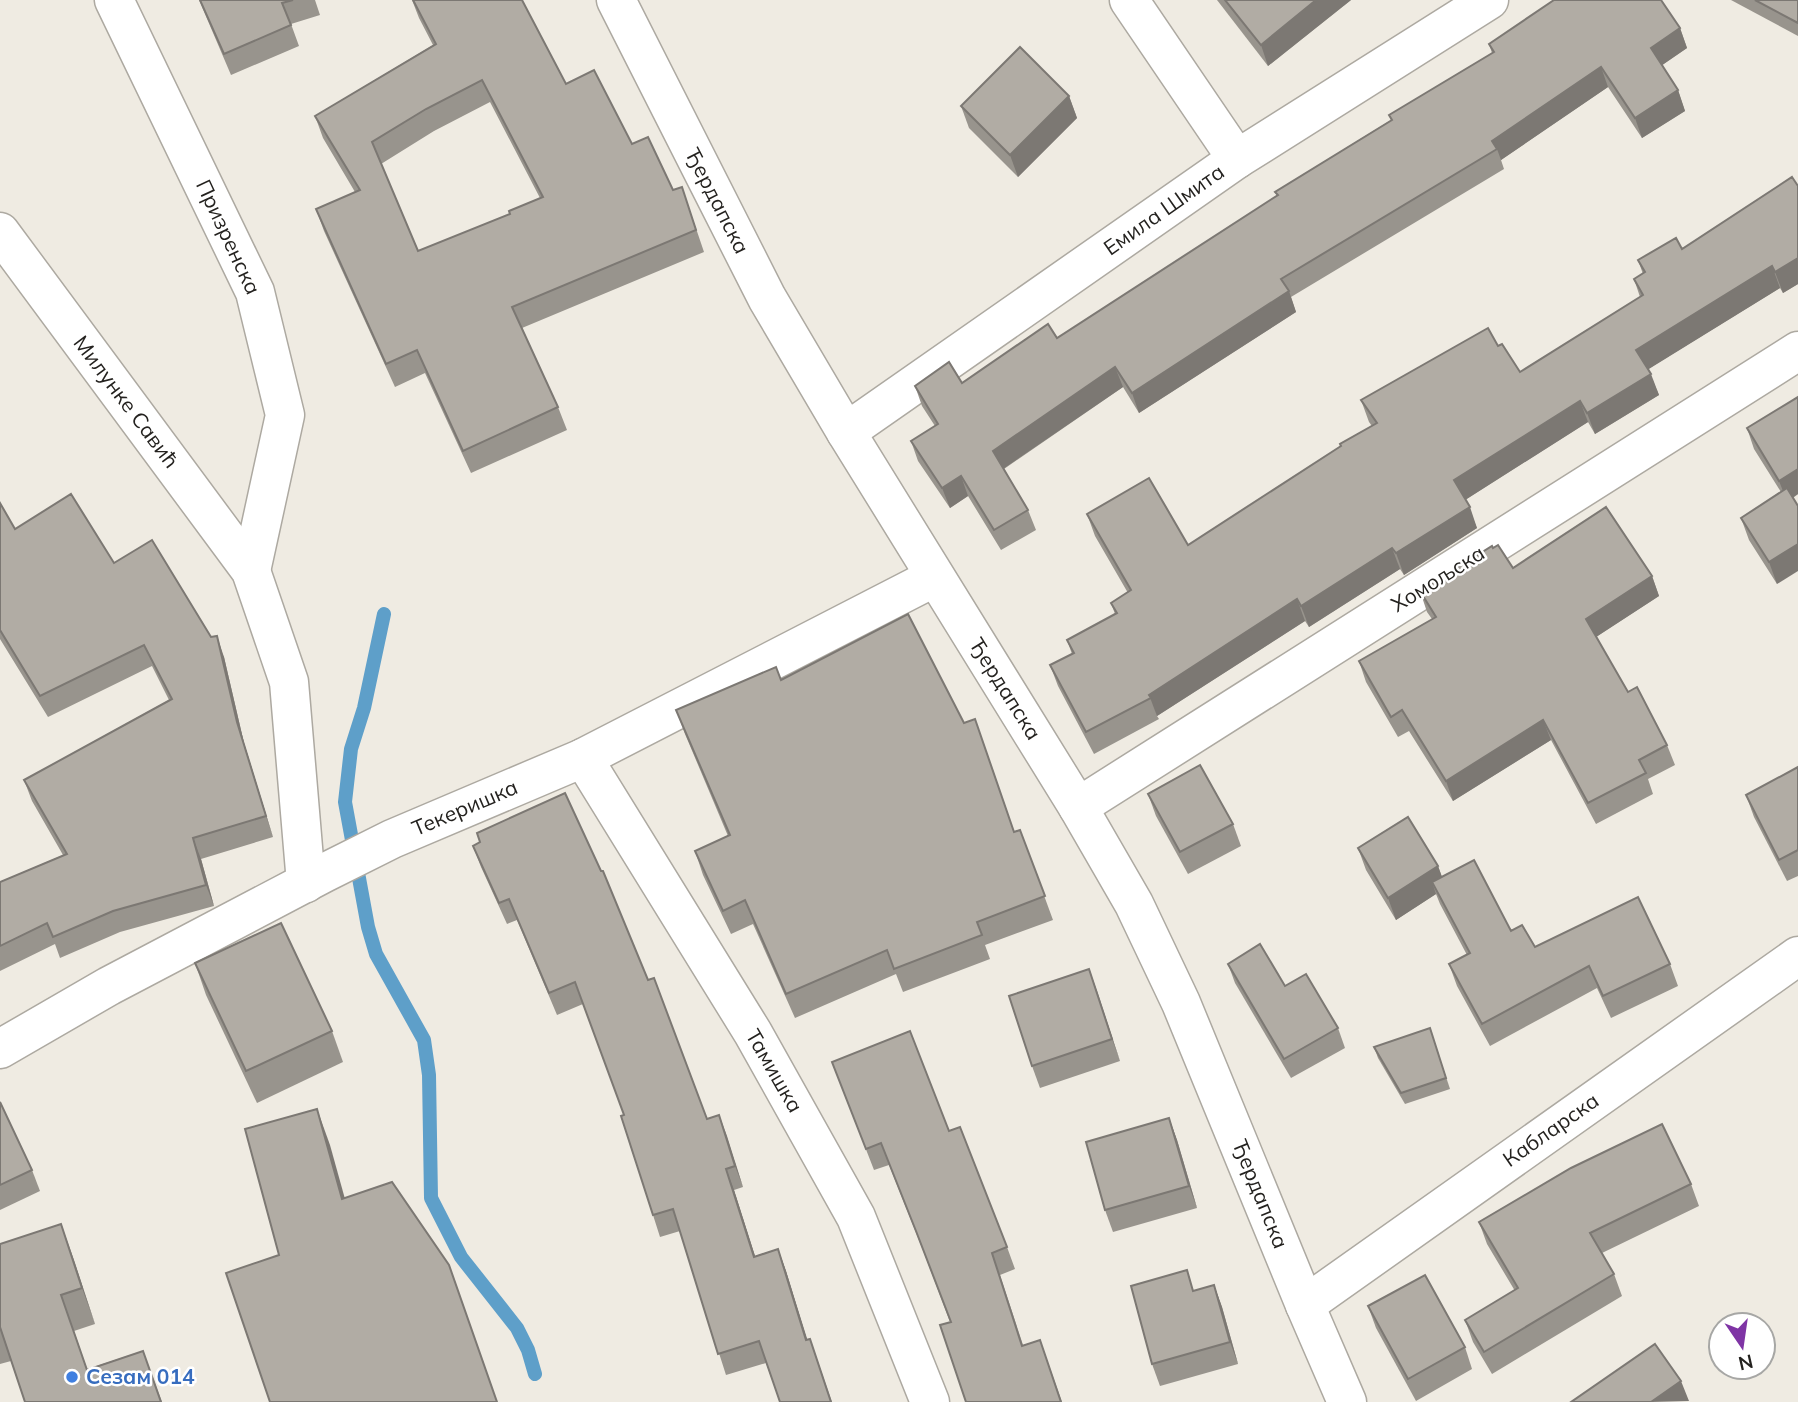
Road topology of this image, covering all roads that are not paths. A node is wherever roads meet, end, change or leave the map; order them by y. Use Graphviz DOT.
graph roads {
  1 [pos="114,0"];
  2 [pos="616,0"];
  3 [pos="1129,0"];
  4 [pos="1489,0"];
  5 [pos="1237,159"];
  6 [pos="0,232"];
  7 [pos="1798,351"];
  8 [pos="846,432"];
  9 [pos="251,571"];
  10 [pos="935,577"];
  11 [pos="583,758"];
  12 [pos="1078,807"];
  13 [pos="315,878"];
  14 [pos="1798,956"];
  15 [pos="0,1049"];
  16 [pos="1305,1305"];
  17 [pos="930,1402"];
  18 [pos="1347,1402"];
  1 -- 9 [label="street, Призренска"];
  2 -- 8 [label="street, Ђердапска"];
  3 -- 5 [label="street"];
  4 -- 5 [label="street, Емила Шмита"];
  5 -- 8 [label="street, Емила Шмита"];
  6 -- 9 [label="street, Милунке Савић"];
  7 -- 12 [label="street, Хомољска"];
  8 -- 10 [label="street, Ђердапска"];
  9 -- 13 [label="street"];
  10 -- 11 [label="street, Текеришка"];
  10 -- 12 [label="street, Ђердапска"];
  11 -- 13 [label="street, Текеришка"];
  11 -- 17 [label="street, Тамишка"];
  12 -- 16 [label="street, Ђердапска"];
  13 -- 15 [label="street, Текеришка"];
  14 -- 16 [label="street, Кабларска"];
  16 -- 18 [label="street, Ђердапска"];
}
